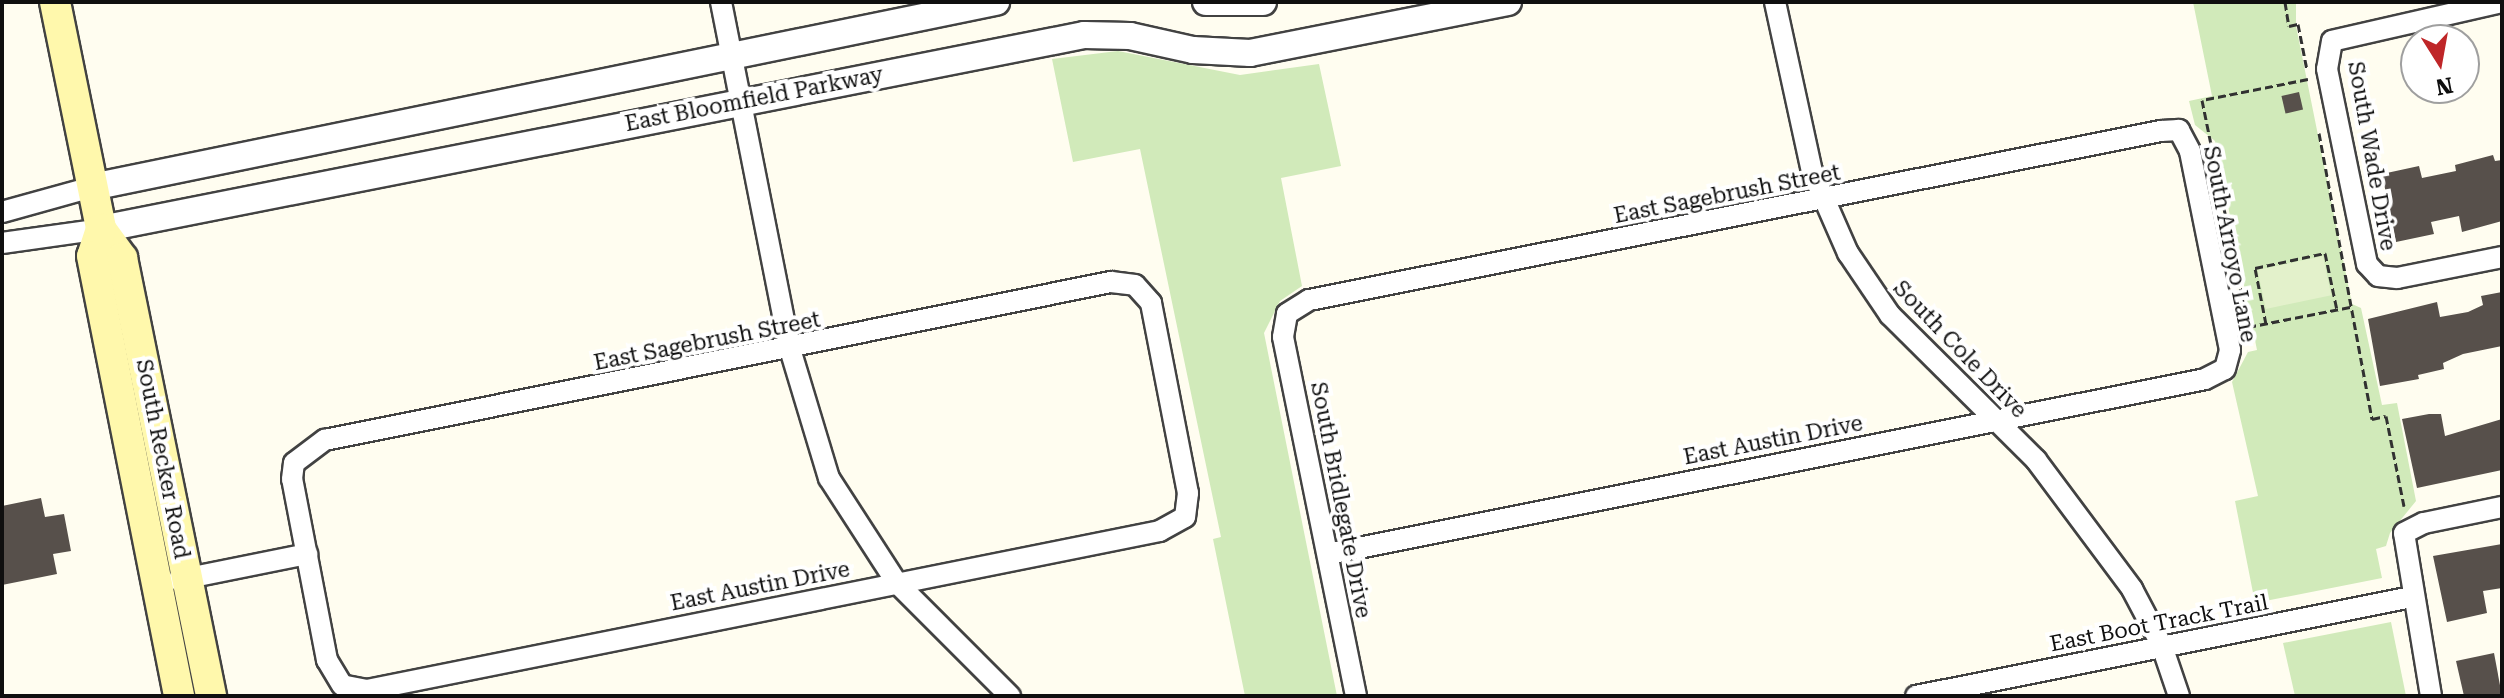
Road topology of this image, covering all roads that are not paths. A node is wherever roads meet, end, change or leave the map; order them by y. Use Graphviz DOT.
graph roads {
  1 [pos="55,2"];
  2 [pos="721,2"];
  3 [pos="996,2"];
  4 [pos="1206,2"];
  5 [pos="1263,2"];
  6 [pos="1508,2"];
  7 [pos="1775,2"];
  8 [pos="2502,2"];
  9 [pos="732,56"];
  10 [pos="740,101"];
  11 [pos="2179,130"];
  12 [pos="92,187"];
  13 [pos="1821,200"];
  14 [pos="2,212"];
  15 [pos="101,229"];
  16 [pos="2,243"];
  17 [pos="2502,257"];
  18 [pos="1287,314"];
  19 [pos="790,349"];
  20 [pos="2225,369"];
  21 [pos="1995,420"];
  22 [pos="2502,507"];
  23 [pos="1185,517"];
  24 [pos="307,554"];
  25 [pos="1328,554"];
  26 [pos="187,579"];
  27 [pos="897,583"];
  28 [pos="157,585"];
  29 [pos="2412,597"];
  30 [pos="2162,646"];
  31 [pos="179,696"];
  32 [pos="211,696"];
  33 [pos="1010,696"];
  34 [pos="1356,696"];
  35 [pos="1916,696"];
  36 [pos="2179,696"];
  37 [pos="2431,696"];
  1 -- 12 [label="main road, South Recker Road"];
  2 -- 9 [label="street"];
  3 -- 9 [label="street, East Bloomfield Parkway"];
  4 -- 5 [label="street"];
  6 -- 10 [label="street, East Bloomfield Parkway"];
  7 -- 13 [label="street, South Cole Drive"];
  8 -- 17 [label="street, South Wade Drive"];
  9 -- 10 [label="street"];
  9 -- 12 [label="street, East Bloomfield Parkway"];
  10 -- 15 [label="street, East Bloomfield Parkway"];
  10 -- 19 [label="street"];
  11 -- 13 [label="street, East Sagebrush Street"];
  11 -- 20 [label="street, South Arroyo Lane"];
  12 -- 14 [label="street, East Bloomfield Parkway"];
  12 -- 15 [label="main road, South Recker Road"];
  13 -- 18 [label="street, East Sagebrush Street"];
  13 -- 21 [label="street, South Cole Drive"];
  15 -- 16 [label="street, East Bloomfield Parkway"];
  15 -- 26 [label="main road, South Recker Road"];
  15 -- 28 [label="main road, South Recker Road"];
  18 -- 25 [label="street, South Bridlegate Drive"];
  19 -- 23 [label="street, East Sagebrush Street"];
  19 -- 24 [label="street, East Sagebrush Street"];
  19 -- 27 [label="street"];
  20 -- 21 [label="street, East Austin Drive"];
  21 -- 25 [label="street, East Austin Drive"];
  21 -- 30 [label="street, South Cole Drive"];
  22 -- 29 [label="street"];
  23 -- 27 [label="street, East Austin Drive"];
  24 -- 26 [label="street"];
  24 -- 27 [label="street, East Austin Drive"];
  25 -- 34 [label="street, South Bridlegate Drive"];
  26 -- 28 [label="street"];
  26 -- 32 [label="main road, South Recker Road"];
  27 -- 33 [label="street"];
  28 -- 31 [label="main road, South Recker Road"];
  29 -- 30 [label="street, East Boot Track Trail"];
  29 -- 37 [label="street"];
  30 -- 35 [label="street, East Boot Track Trail"];
  30 -- 36 [label="street, South Cole Drive"];
}
